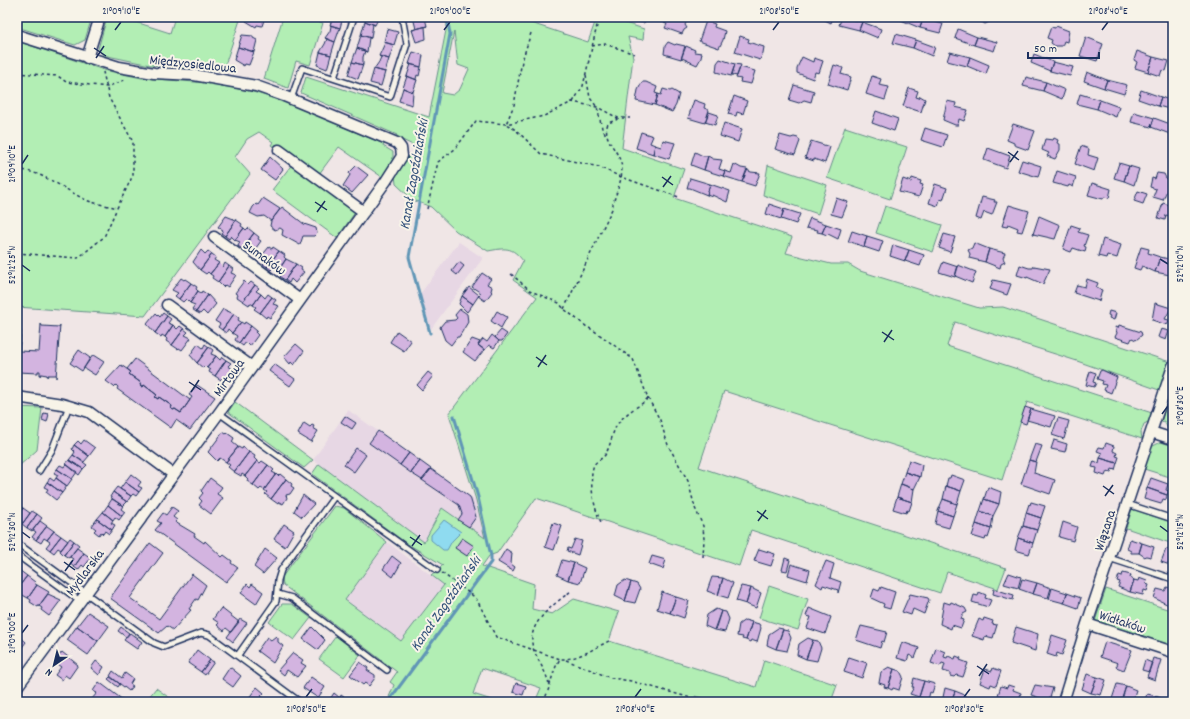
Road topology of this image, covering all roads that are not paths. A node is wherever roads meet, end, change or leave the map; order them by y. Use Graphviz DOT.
graph roads {
  1 [pos="100,17"];
  2 [pos="354,17"];
  3 [pos="402,17"];
  4 [pos="17,35"];
  5 [pos="87,58"];
  6 [pos="334,78"];
  7 [pos="291,99"];
  8 [pos="401,148"];
  9 [pos="279,150"];
  10 [pos="364,212"];
  11 [pos="214,237"];
  12 [pos="300,300"];
  13 [pos="167,305"];
  14 [pos="1173,366"];
  15 [pos="252,367"];
  16 [pos="17,397"];
  17 [pos="69,406"];
  18 [pos="219,413"];
  19 [pos="1151,432"];
  20 [pos="1173,439"];
  21 [pos="40,471"];
  22 [pos="173,474"];
  23 [pos="334,498"];
  24 [pos="1127,504"];
  25 [pos="1173,519"];
  26 [pos="17,542"];
  27 [pos="17,555"];
  28 [pos="1109,558"];
  29 [pos="437,570"];
  30 [pos="1173,579"];
  31 [pos="278,594"];
  32 [pos="83,597"];
  33 [pos="1087,624"];
  34 [pos="1173,652"];
  35 [pos="238,655"];
  36 [pos="387,670"];
  37 [pos="17,687"];
  38 [pos="300,702"];
  39 [pos="1063,702"];
  1 -- 5 [label="street"];
  2 -- 6 [label="lane"];
  3 -- 6 [label="lane"];
  4 -- 5 [label="street, Międzyosiedlowa"];
  5 -- 7 [label="street, Międzyosiedlowa"];
  6 -- 7 [label="lane"];
  7 -- 8 [label="street, Międzyosiedlowa"];
  8 -- 10 [label="street, Mirtowa"];
  9 -- 10 [label="street"];
  10 -- 12 [label="street, Mirtowa"];
  11 -- 12 [label="street, Sumaków"];
  12 -- 15 [label="street, Mirtowa"];
  13 -- 15 [label="street"];
  14 -- 19 [label="street, Wiązana"];
  15 -- 18 [label="street, Mirtowa"];
  16 -- 17 [label="street"];
  17 -- 21 [label="lane"];
  17 -- 22 [label="street"];
  18 -- 22 [label="street, Mirtowa"];
  18 -- 23 [label="lane"];
  19 -- 20 [label="street"];
  19 -- 24 [label="street, Wiązana"];
  22 -- 32 [label="street, Mydlarska"];
  23 -- 29 [label="lane"];
  23 -- 31 [label="lane"];
  24 -- 25 [label="lane"];
  24 -- 28 [label="street, Wiązana"];
  26 -- 32 [label="lane"];
  27 -- 32 [label="lane"];
  28 -- 30 [label="lane"];
  28 -- 33 [label="street, Wiązana"];
  31 -- 35 [label="lane"];
  31 -- 36 [label="lane"];
  32 -- 35 [label="lane"];
  32 -- 37 [label="street, Mydlarska"];
  33 -- 34 [label="street, Widłaków"];
  33 -- 39 [label="street, Wiązana"];
  35 -- 38 [label="lane"];
}
